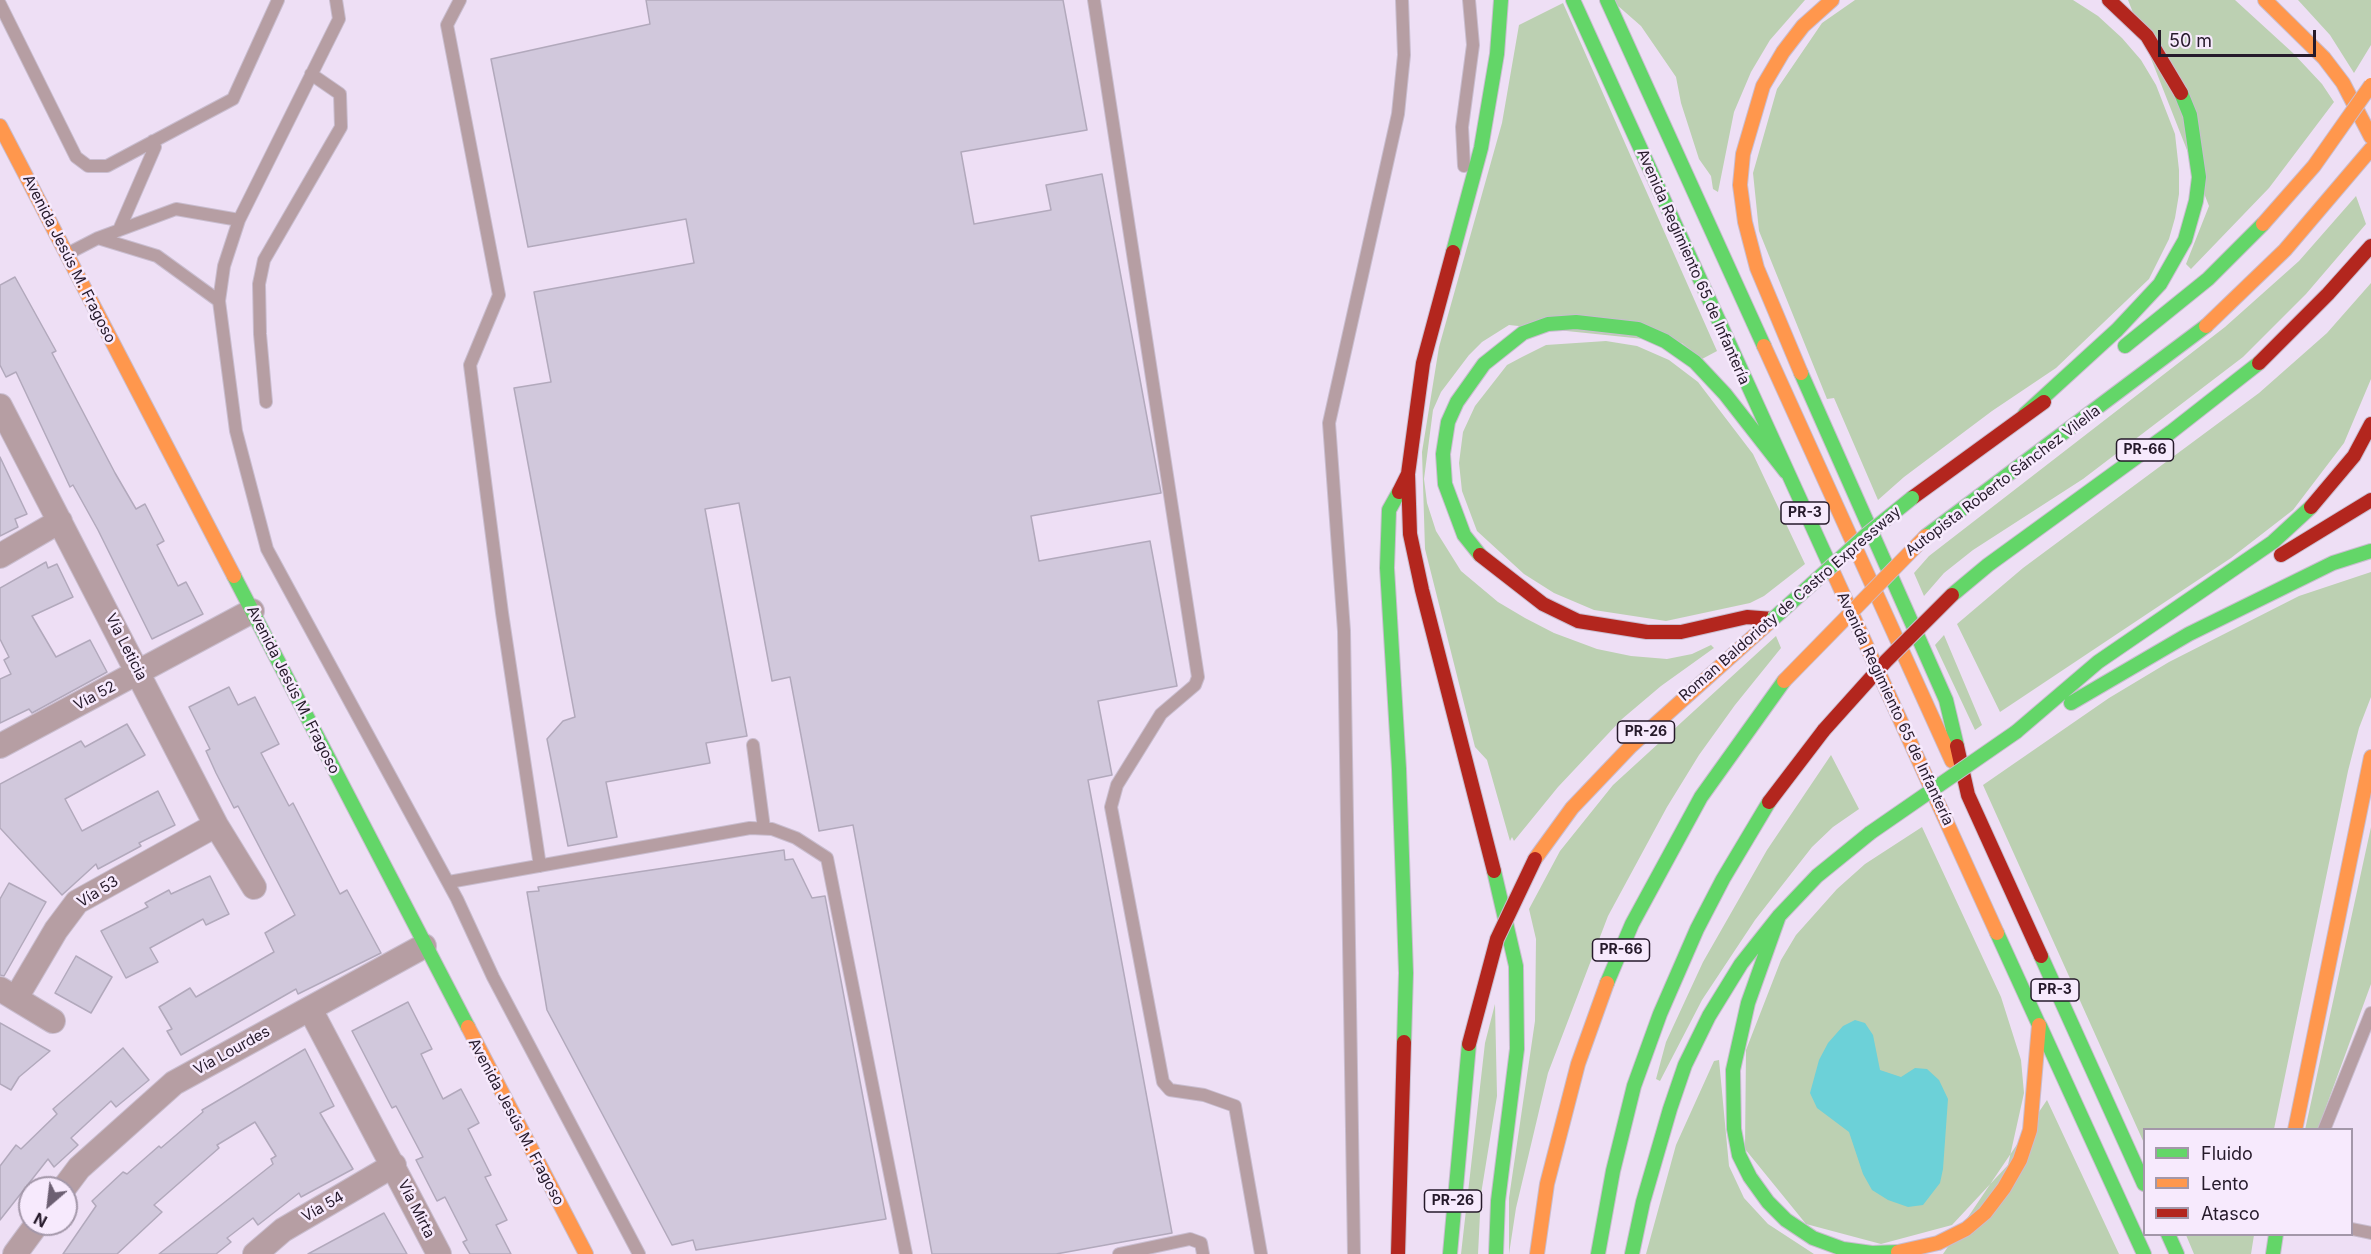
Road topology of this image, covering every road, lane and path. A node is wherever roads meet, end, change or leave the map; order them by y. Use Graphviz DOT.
graph roads {
  1 [pos="278,0"];
  2 [pos="336,0"];
  3 [pos="460,0"];
  4 [pos="1094,0"];
  5 [pos="1402,0"];
  6 [pos="1469,0"];
  7 [pos="1501,0"];
  8 [pos="1573,0"];
  9 [pos="1607,0"];
  10 [pos="1832,0"];
  11 [pos="2109,0"];
  12 [pos="2265,0"];
  13 [pos="0,4"];
  14 [pos="311,74"];
  15 [pos="2371,86"];
  16 [pos="0,126"];
  17 [pos="2371,138"];
  18 [pos="153,141"];
  19 [pos="2371,149"];
  20 [pos="1466,199"];
  21 [pos="239,220"];
  22 [pos="119,230"];
  23 [pos="98,238"];
  24 [pos="2371,246"];
  25 [pos="66,254"];
  26 [pos="219,301"];
  27 [pos="2116,353"];
  28 [pos="2098,367"];
  29 [pos="267,402"];
  30 [pos="0,406"];
  31 [pos="2025,414"];
  32 [pos="2371,424"];
  33 [pos="1786,472"];
  34 [pos="1408,474"];
  35 [pos="2371,500"];
  36 [pos="60,521"];
  37 [pos="2371,551"];
  38 [pos="0,556"];
  39 [pos="2219,580"];
  40 [pos="252,611"];
  41 [pos="1773,619"];
  42 [pos="139,672"];
  43 [pos="2016,732"];
  44 [pos="753,745"];
  45 [pos="0,746"];
  46 [pos="2371,757"];
  47 [pos="1968,795"];
  48 [pos="216,825"];
  49 [pos="764,828"];
  50 [pos="540,866"];
  51 [pos="449,882"];
  52 [pos="254,887"];
  53 [pos="1779,915"];
  54 [pos="424,946"];
  55 [pos="8,993"];
  56 [pos="310,1009"];
  57 [pos="2371,1013"];
  58 [pos="53,1021"];
  59 [pos="2039,1025"];
  60 [pos="2295,1128"];
  61 [pos="2324,1128"];
  62 [pos="1458,1149"];
  63 [pos="394,1165"];
  64 [pos="73,1176"];
  65 [pos="2143,1180"];
  66 [pos="1439,1203"];
  67 [pos="2353,1230"];
  68 [pos="2371,1233"];
  69 [pos="28,1236"];
  70 [pos="2169,1236"];
  71 [pos="2276,1236"];
  72 [pos="15,1254"];
  73 [pos="255,1254"];
  74 [pos="439,1254"];
  75 [pos="586,1254"];
  76 [pos="639,1254"];
  77 [pos="906,1254"];
  78 [pos="1119,1254"];
  79 [pos="1203,1254"];
  80 [pos="1262,1254"];
  81 [pos="1354,1254"];
  82 [pos="1398,1254"];
  83 [pos="1450,1254"];
  84 [pos="1496,1254"];
  85 [pos="1537,1254"];
  86 [pos="1598,1254"];
  87 [pos="1632,1254"];
  88 [pos="2144,1254"];
  89 [pos="2177,1254"];
  90 [pos="2273,1254"];
  1 -- 18 [label="lane"];
  2 -- 14 [label="lane"];
  3 -- 50 [label="lane"];
  4 -- 80 [label="lane"];
  5 -- 81 [label="lane"];
  6 -- 20 [label="lane"];
  7 -- 20 [label="main road"];
  8 -- 33 [label="main road, Avenida Regimiento 65 de Infantería / PR-3"];
  9 -- 47 [label="main road, Avenida Regimiento 65 de Infantería / PR-3"];
  10 -- 47 [label="main road"];
  11 -- 31 [label="main road"];
  12 -- 17 [label="main road"];
  13 -- 18 [label="lane"];
  14 -- 21 [label="lane"];
  14 -- 29 [label="lane"];
  15 -- 27 [label="main road, bridge"];
  16 -- 25 [label="main road, Avenida Jesús M. Fragoso"];
  18 -- 22 [label="lane"];
  19 -- 85 [label="main road, Autopista Roberto Sánchez Vilella / PR-66, bridge"];
  20 -- 34 [label="main road"];
  21 -- 22 [label="lane"];
  21 -- 26 [label="lane"];
  22 -- 23 [label="lane"];
  23 -- 25 [label="lane"];
  23 -- 26 [label="lane"];
  24 -- 86 [label="main road, PR-66, bridge"];
  25 -- 40 [label="main road, Avenida Jesús M. Fragoso"];
  26 -- 51 [label="lane"];
  28 -- 31 [label="main road"];
  30 -- 36 [label="street, Vía Leticia"];
  31 -- 41 [label="main road, Roman Baldorioty de Castro Expressway / PR-26, bridge"];
  32 -- 39 [label="main road"];
  33 -- 41 [label="main road"];
  33 -- 59 [label="main road, Avenida Regimiento 65 de Infantería / PR-3"];
  34 -- 82 [label="main road"];
  34 -- 84 [label="main road"];
  35 -- 39 [label="main road"];
  36 -- 38 [label="street"];
  36 -- 42 [label="street, Vía Leticia"];
  37 -- 43 [label="main road"];
  39 -- 43 [label="main road"];
  40 -- 42 [label="street, Vía 52"];
  40 -- 54 [label="main road, Avenida Jesús M. Fragoso"];
  41 -- 62 [label="main road, Roman Baldorioty de Castro Expressway / PR-26, bridge"];
  42 -- 45 [label="street, Vía 52"];
  42 -- 48 [label="street, Vía Leticia"];
  43 -- 53 [label="main road, bridge"];
  44 -- 49 [label="lane"];
  46 -- 60 [label="main road"];
  47 -- 65 [label="main road, Avenida Regimiento 65 de Infantería / PR-3"];
  48 -- 52 [label="street, Vía Leticia"];
  48 -- 55 [label="street, Vía 53"];
  49 -- 50 [label="lane"];
  49 -- 77 [label="lane"];
  50 -- 51 [label="lane"];
  51 -- 76 [label="lane"];
  53 -- 59 [label="main road"];
  53 -- 87 [label="main road"];
  54 -- 56 [label="street, Vía Lourdes"];
  54 -- 75 [label="main road, Avenida Jesús M. Fragoso"];
  55 -- 58 [label="street, Vía 53"];
  56 -- 63 [label="street, Vía Mirta"];
  56 -- 64 [label="street, Vía Lourdes"];
  57 -- 61 [label="lane"];
  59 -- 88 [label="main road, Avenida Regimiento 65 de Infantería / PR-3"];
  62 -- 66 [label="main road"];
  62 -- 83 [label="main road, Roman Baldorioty de Castro Expressway / PR-26"];
  63 -- 73 [label="street, Vía 54"];
  63 -- 74 [label="street, Vía Mirta"];
  67 -- 68 [label="lane"];
  69 -- 72 [label="street"];
  70 -- 89 [label="main road"];
  71 -- 90 [label="main road"];
  78 -- 79 [label="lane"];
}
